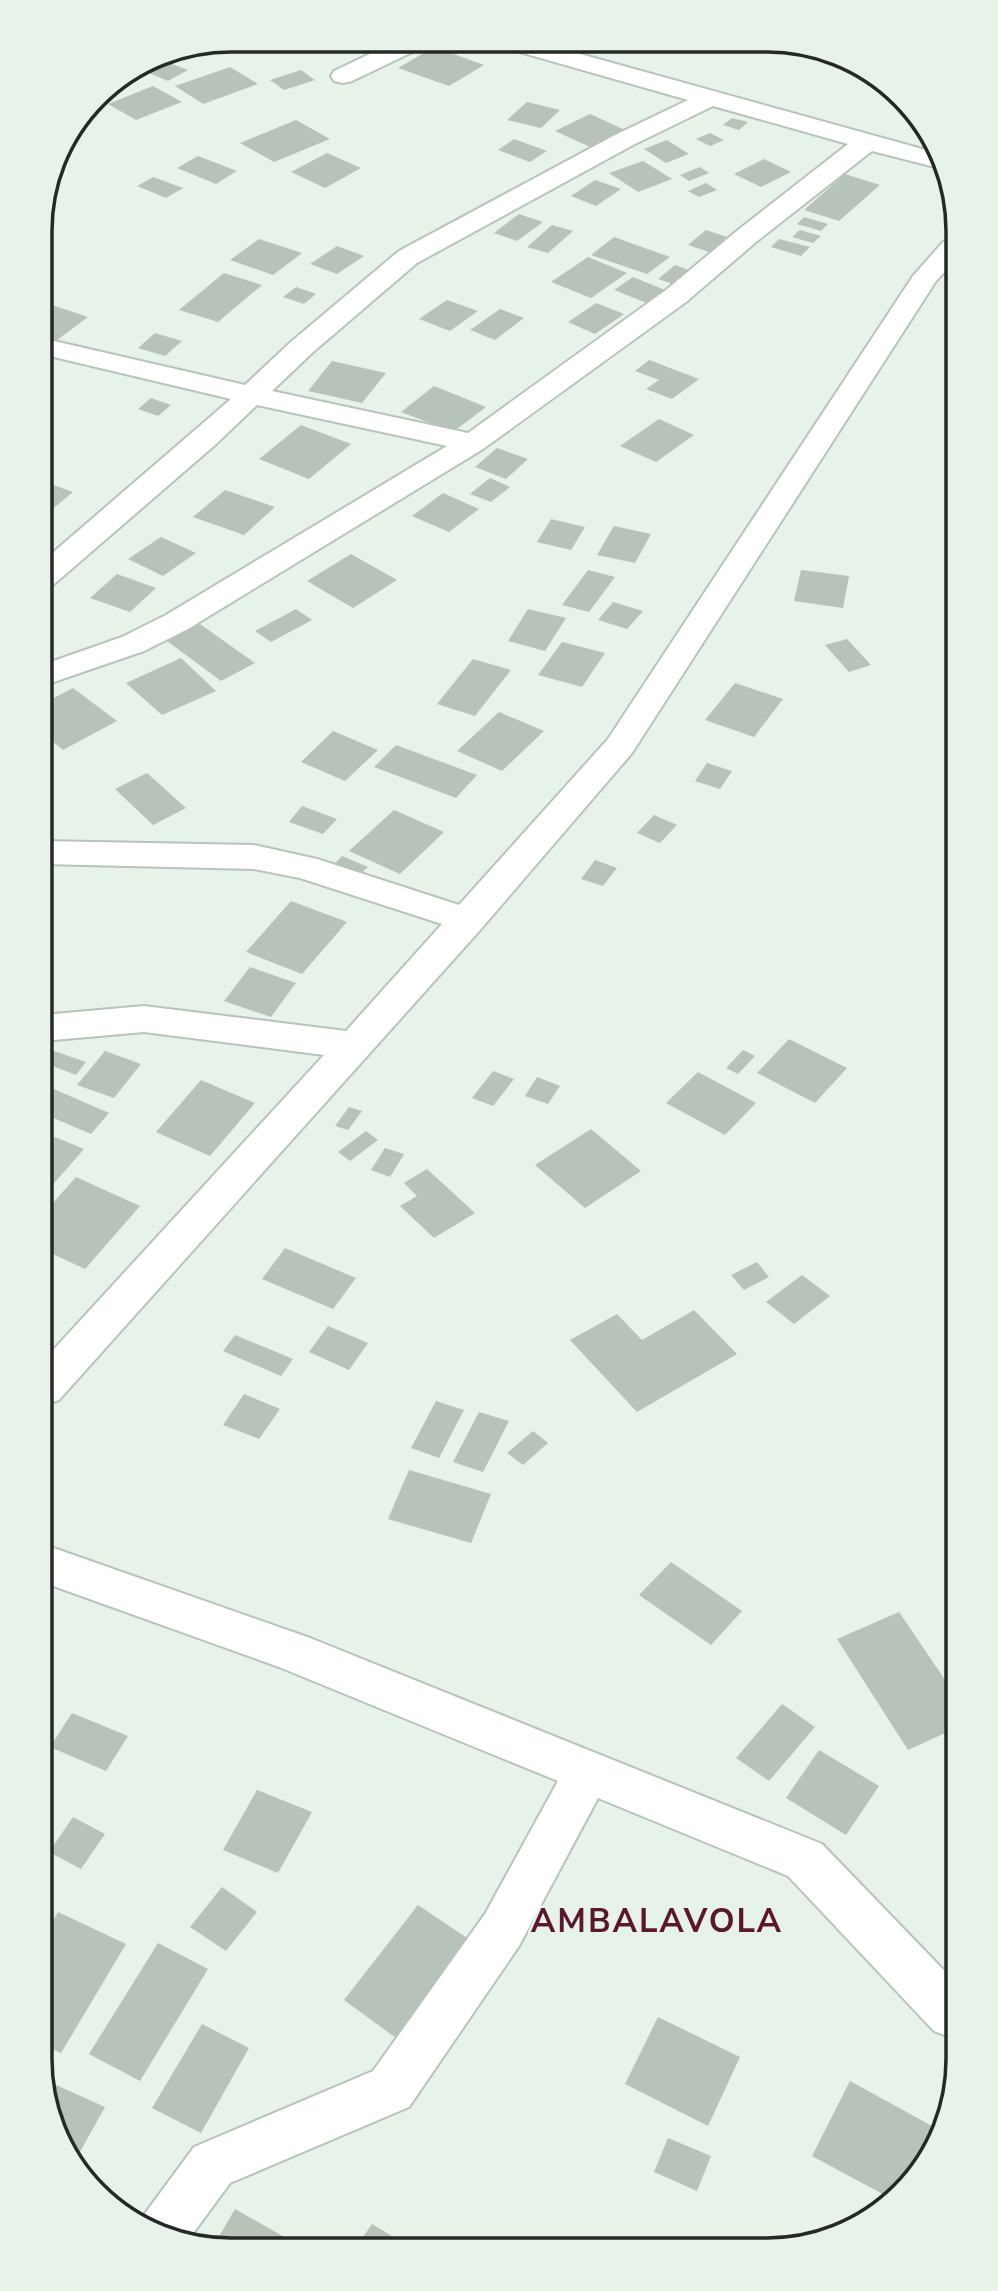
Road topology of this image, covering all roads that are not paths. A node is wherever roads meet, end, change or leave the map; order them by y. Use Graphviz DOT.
graph roads {
  1 [pos="394,52"];
  2 [pos="545,52"];
  3 [pos="343,76"];
  4 [pos="709,99"];
  5 [pos="866,143"];
  6 [pos="931,160"];
  7 [pos="946,254"];
  8 [pos="53,349"];
  9 [pos="250,395"];
  10 [pos="473,443"];
  11 [pos="53,569"];
  12 [pos="53,672"];
  13 [pos="53,852"];
  14 [pos="468,920"];
  15 [pos="53,1027"];
  16 [pos="355,1045"];
  17 [pos="52,1379"];
  18 [pos="52,1567"];
  19 [pos="588,1771"];
  20 [pos="945,2007"];
  21 [pos="166,2226"];
  1 -- 3 [label="street"];
  2 -- 4 [label="street"];
  4 -- 5 [label="street"];
  4 -- 9 [label="street"];
  5 -- 6 [label="street"];
  5 -- 10 [label="street"];
  7 -- 14 [label="street"];
  8 -- 9 [label="street"];
  9 -- 10 [label="street"];
  9 -- 11 [label="street"];
  10 -- 12 [label="street"];
  13 -- 14 [label="street"];
  14 -- 16 [label="street"];
  15 -- 16 [label="street"];
  16 -- 17 [label="street"];
  18 -- 19 [label="street"];
  19 -- 20 [label="street"];
  19 -- 21 [label="street"];
}
